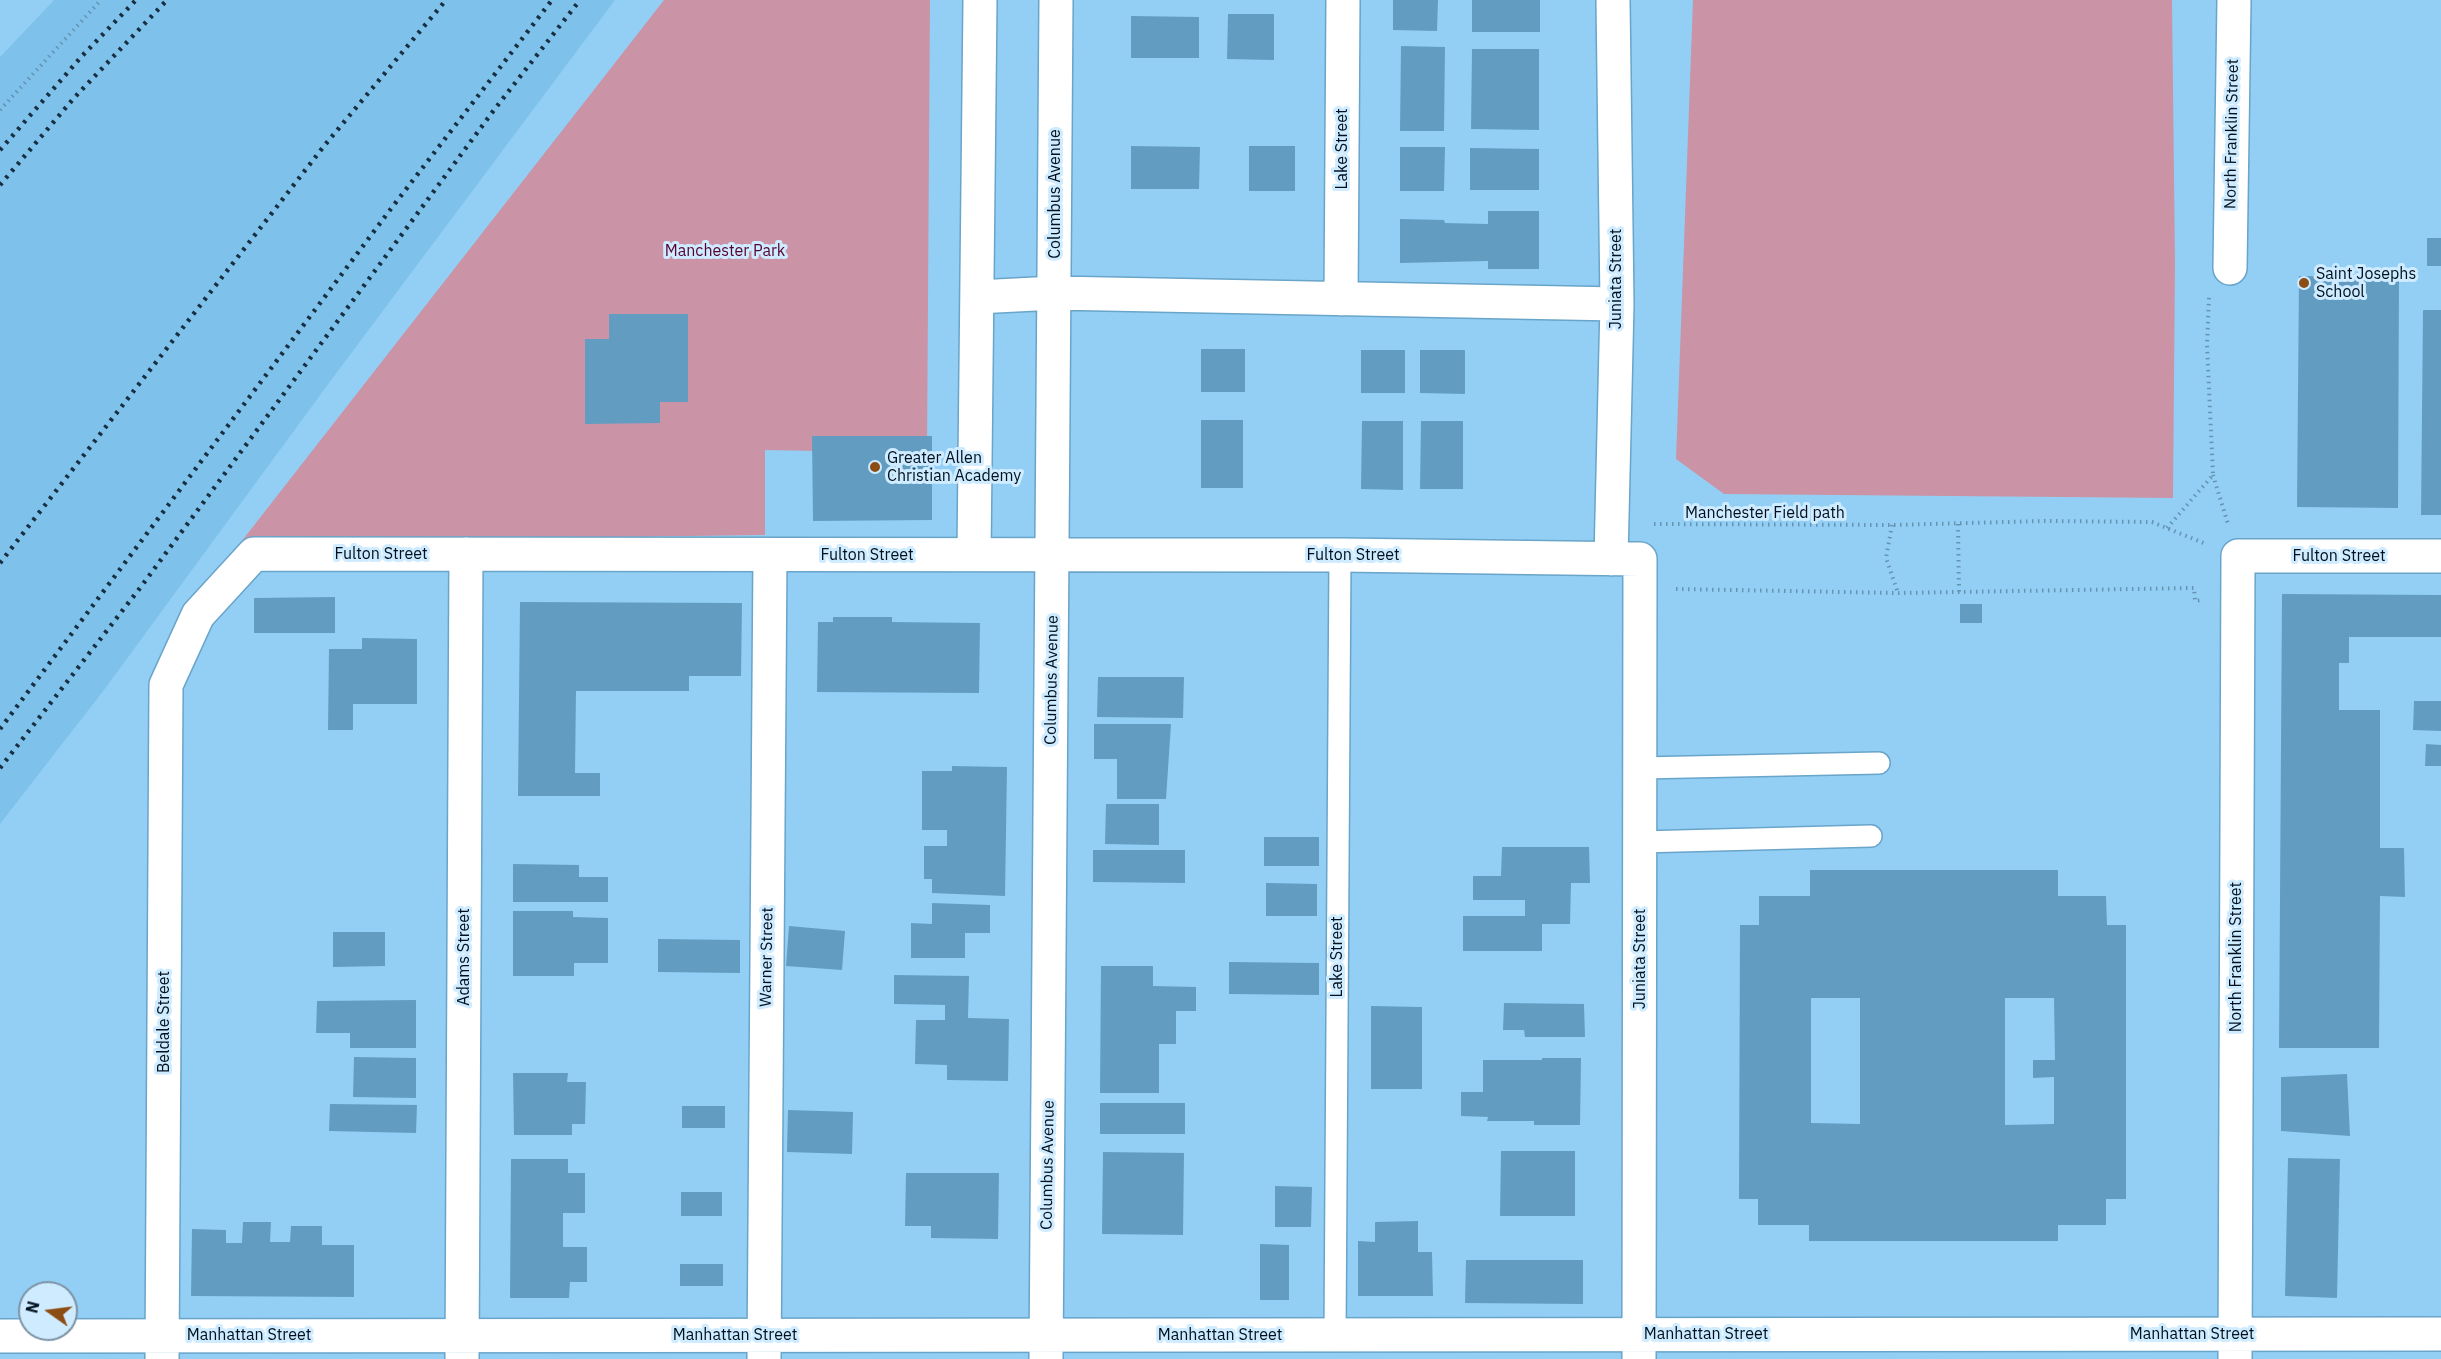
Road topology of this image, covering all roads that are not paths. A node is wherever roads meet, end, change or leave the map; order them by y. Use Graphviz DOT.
graph roads {
  1 [pos="980,0"];
  2 [pos="1056,0"];
  3 [pos="1343,0"];
  4 [pos="1614,0"];
  5 [pos="2234,0"];
  6 [pos="2230,268"];
  7 [pos="1055,293"];
  8 [pos="977,297"];
  9 [pos="1341,299"];
  10 [pos="1617,304"];
  11 [pos="974,554"];
  12 [pos="466,555"];
  13 [pos="770,555"];
  14 [pos="1054,555"];
  15 [pos="1340,555"];
  16 [pos="2238,556"];
  17 [pos="2441,556"];
  18 [pos="1626,559"];
  19 [pos="166,686"];
  20 [pos="1879,763"];
  21 [pos="1641,768"];
  22 [pos="1871,836"];
  23 [pos="1640,842"];
  24 [pos="2441,1334"];
  25 [pos="0,1335"];
  26 [pos="1931,1346"];
  27 [pos="2235,1346"];
  28 [pos="162,1347"];
  29 [pos="462,1347"];
  30 [pos="764,1347"];
  31 [pos="1335,1347"];
  32 [pos="1638,1347"];
  33 [pos="1046,1348"];
  1 -- 8 [label="street"];
  2 -- 7 [label="street, Columbus Avenue"];
  3 -- 9 [label="street, Lake Street"];
  4 -- 10 [label="street, Juniata Street"];
  5 -- 6 [label="street, North Franklin Street"];
  7 -- 8 [label="street"];
  7 -- 9 [label="street"];
  7 -- 14 [label="street, Columbus Avenue"];
  8 -- 11 [label="street"];
  9 -- 10 [label="street"];
  10 -- 18 [label="street, Juniata Street"];
  11 -- 13 [label="street, Fulton Street"];
  11 -- 14 [label="street, Fulton Street"];
  12 -- 13 [label="street, Fulton Street"];
  12 -- 19 [label="street, Fulton Street"];
  12 -- 29 [label="street, Adams Street"];
  13 -- 30 [label="street, Warner Street"];
  14 -- 15 [label="street, Fulton Street"];
  14 -- 33 [label="street, Columbus Avenue"];
  15 -- 18 [label="street, Fulton Street"];
  15 -- 31 [label="lane, Lake Street"];
  16 -- 17 [label="street, Fulton Street"];
  16 -- 27 [label="street, North Franklin Street"];
  18 -- 21 [label="street, Juniata Street"];
  19 -- 28 [label="street, Beldale Street"];
  20 -- 21 [label="lane"];
  21 -- 23 [label="street, Juniata Street"];
  22 -- 23 [label="lane"];
  23 -- 32 [label="street, Juniata Street"];
  24 -- 27 [label="street, Manhattan Street"];
  25 -- 28 [label="street, Manhattan Street"];
  26 -- 27 [label="street, Manhattan Street"];
  26 -- 32 [label="street, Manhattan Street"];
  28 -- 29 [label="street, Manhattan Street"];
  29 -- 30 [label="street, Manhattan Street"];
  30 -- 33 [label="street, Manhattan Street"];
  31 -- 32 [label="street, Manhattan Street"];
  31 -- 33 [label="street, Manhattan Street"];
}
